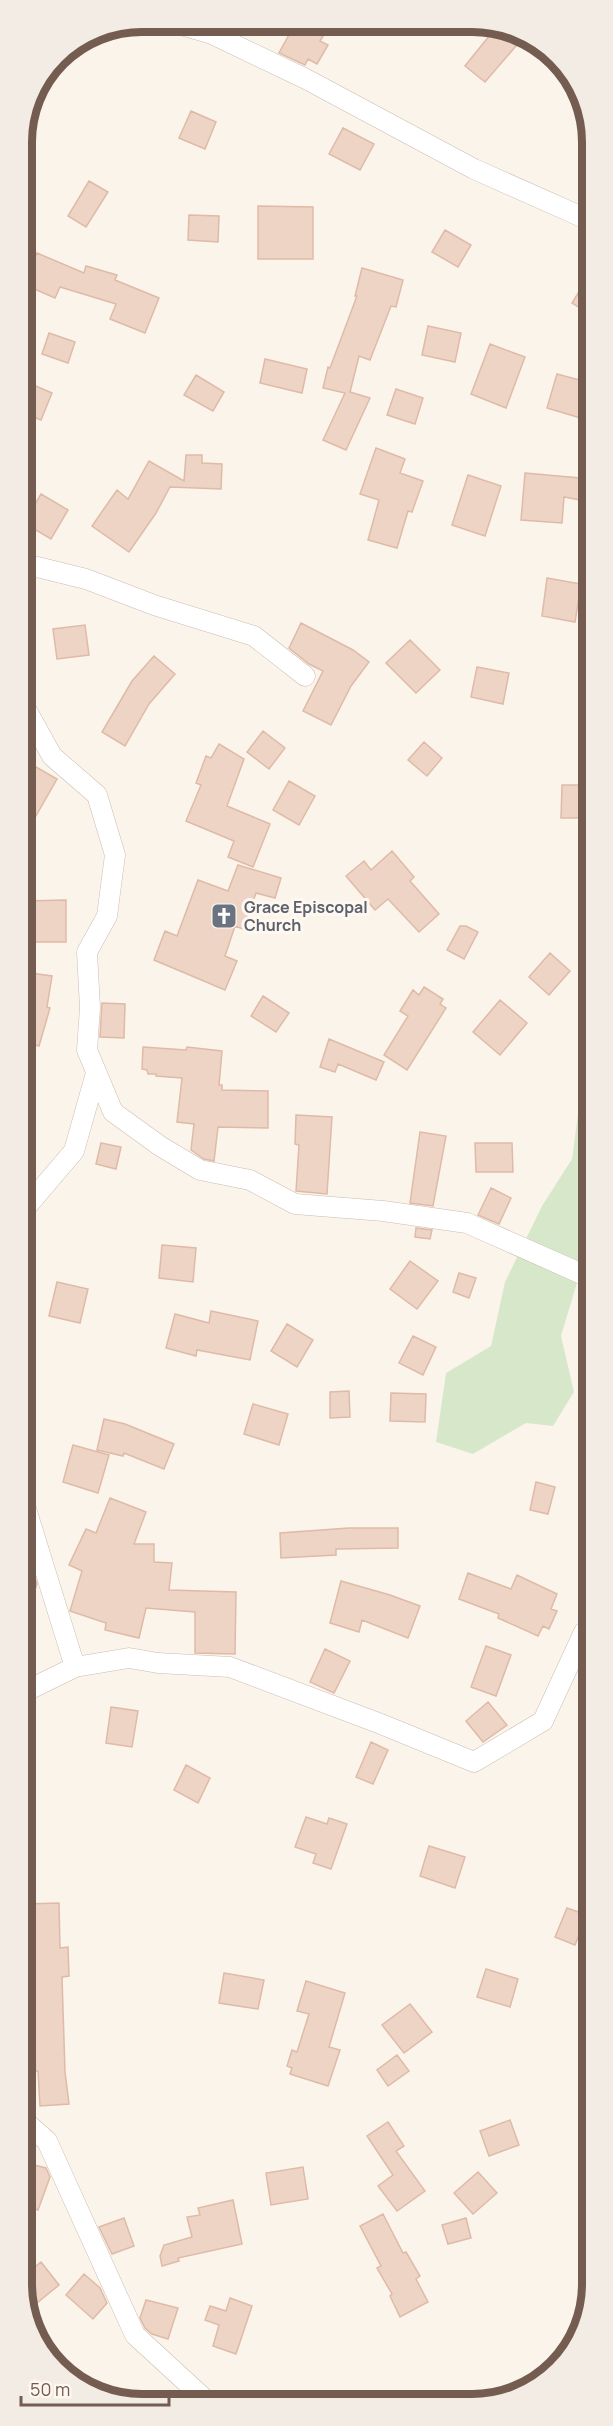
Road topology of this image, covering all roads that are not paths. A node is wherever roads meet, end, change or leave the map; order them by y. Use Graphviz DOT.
graph roads {
  1 [pos="205,32"];
  2 [pos="582,217"];
  3 [pos="32,566"];
  4 [pos="305,676"];
  5 [pos="32,720"];
  6 [pos="96,1072"];
  7 [pos="32,1200"];
  8 [pos="581,1274"];
  9 [pos="32,1528"];
  10 [pos="581,1638"];
  11 [pos="75,1667"];
  12 [pos="32,1688"];
  13 [pos="32,2128"];
  14 [pos="199,2394"];
  1 -- 2 [label="street"];
  3 -- 4 [label="street"];
  5 -- 6 [label="street"];
  6 -- 7 [label="street"];
  6 -- 8 [label="street"];
  9 -- 11 [label="street"];
  10 -- 11 [label="street"];
  11 -- 12 [label="street"];
  13 -- 14 [label="street"];
}
